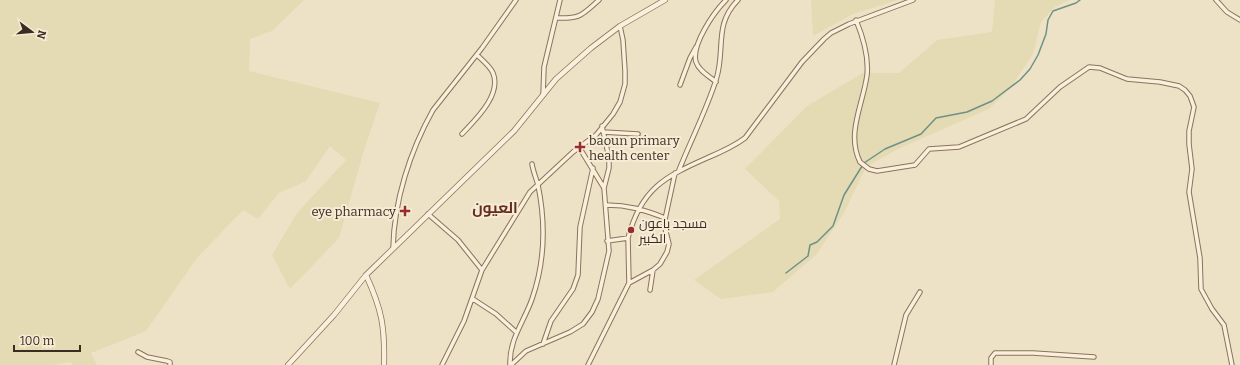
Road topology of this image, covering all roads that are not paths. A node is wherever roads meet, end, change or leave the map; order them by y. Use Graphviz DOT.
graph roads {
  1 [pos="516,0"];
  2 [pos="560,0"];
  3 [pos="600,0"];
  4 [pos="665,0"];
  5 [pos="726,0"];
  6 [pos="738,0"];
  7 [pos="913,0"];
  8 [pos="1216,0"];
  9 [pos="556,18"];
  10 [pos="856,20"];
  11 [pos="1240,20"];
  12 [pos="620,26"];
  13 [pos="698,42"];
  14 [pos="477,55"];
  15 [pos="716,82"];
  16 [pos="680,85"];
  17 [pos="543,97"];
  18 [pos="602,126"];
  19 [pos="602,132"];
  20 [pos="462,134"];
  21 [pos="638,134"];
  22 [pos="579,147"];
  23 [pos="532,164"];
  24 [pos="593,168"];
  25 [pos="679,170"];
  26 [pos="675,173"];
  27 [pos="538,183"];
  28 [pos="604,188"];
  29 [pos="607,205"];
  30 [pos="639,208"];
  31 [pos="428,214"];
  32 [pos="665,218"];
  33 [pos="628,238"];
  34 [pos="607,241"];
  35 [pos="393,248"];
  36 [pos="482,270"];
  37 [pos="652,270"];
  38 [pos="366,275"];
  39 [pos="629,283"];
  40 [pos="650,290"];
  41 [pos="920,292"];
  42 [pos="473,299"];
  43 [pos="516,332"];
  44 [pos="543,344"];
  45 [pos="138,352"];
  46 [pos="1094,357"];
  47 [pos="170,365"];
  48 [pos="288,365"];
  49 [pos="384,365"];
  50 [pos="442,365"];
  51 [pos="511,365"];
  52 [pos="588,365"];
  53 [pos="894,365"];
  54 [pos="991,365"];
  55 [pos="1232,365"];
  1 -- 14 [label="street"];
  2 -- 9 [label="street"];
  3 -- 9 [label="street"];
  4 -- 12 [label="street"];
  5 -- 13 [label="street"];
  6 -- 15 [label="street"];
  7 -- 10 [label="street"];
  8 -- 11 [label="street"];
  9 -- 17 [label="street"];
  10 -- 25 [label="street"];
  10 -- 55 [label="street"];
  12 -- 17 [label="street"];
  12 -- 18 [label="street"];
  13 -- 15 [label="street"];
  13 -- 16 [label="street"];
  14 -- 20 [label="street"];
  14 -- 35 [label="street"];
  15 -- 25 [label="street"];
  17 -- 31 [label="street"];
  18 -- 19 [label="street"];
  18 -- 22 [label="street"];
  19 -- 21 [label="street"];
  19 -- 28 [label="street"];
  22 -- 24 [label="street"];
  22 -- 27 [label="street"];
  23 -- 27 [label="street"];
  24 -- 28 [label="street"];
  24 -- 44 [label="street"];
  25 -- 26 [label="street"];
  26 -- 30 [label="street"];
  26 -- 32 [label="street"];
  27 -- 36 [label="street"];
  27 -- 43 [label="street"];
  28 -- 29 [label="street"];
  29 -- 30 [label="street"];
  29 -- 34 [label="street"];
  30 -- 32 [label="street"];
  30 -- 33 [label="street"];
  31 -- 35 [label="street"];
  31 -- 36 [label="street"];
  32 -- 37 [label="street"];
  33 -- 34 [label="street"];
  33 -- 39 [label="street"];
  34 -- 44 [label="street"];
  35 -- 38 [label="street"];
  36 -- 42 [label="street"];
  37 -- 39 [label="street"];
  37 -- 40 [label="street"];
  38 -- 48 [label="street"];
  38 -- 49 [label="street"];
  39 -- 52 [label="street"];
  41 -- 53 [label="street"];
  42 -- 43 [label="street"];
  42 -- 50 [label="street"];
  43 -- 51 [label="street"];
  44 -- 51 [label="street"];
  45 -- 47 [label="street"];
  46 -- 54 [label="street"];
}
